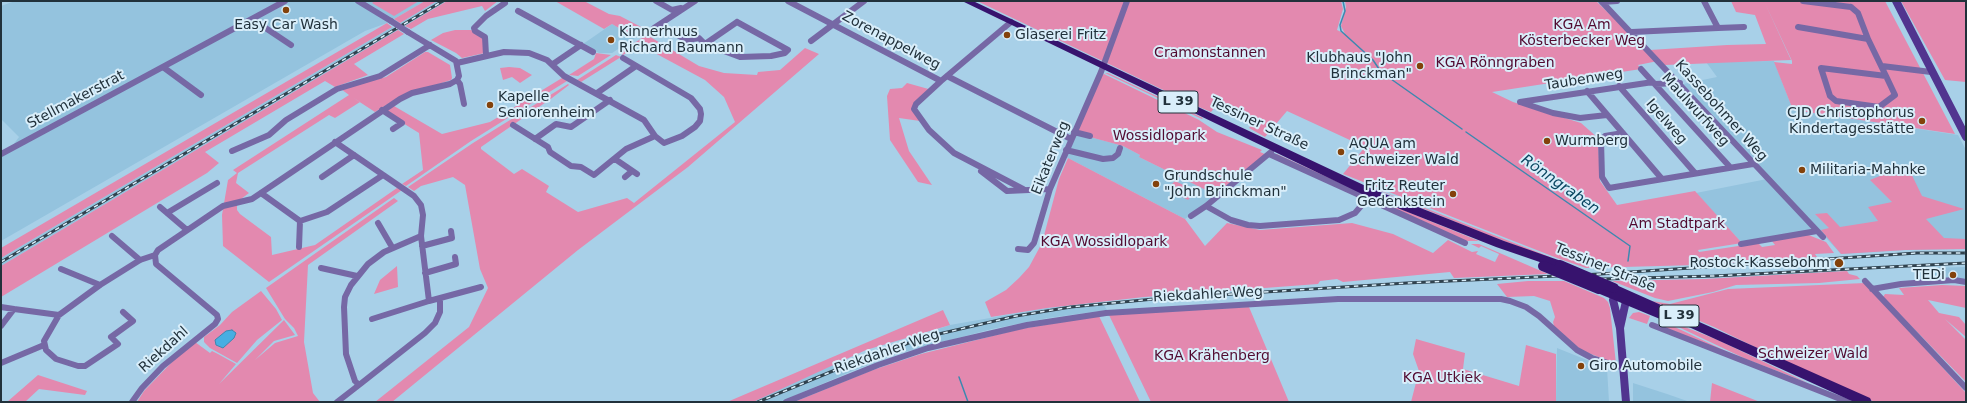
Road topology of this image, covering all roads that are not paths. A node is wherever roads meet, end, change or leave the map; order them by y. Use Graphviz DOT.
graph roads {
  1 [pos="285,1"];
  2 [pos="358,1"];
  3 [pos="656,1"];
  4 [pos="695,1"];
  5 [pos="788,1"];
  6 [pos="864,1"];
  7 [pos="966,1"];
  8 [pos="1127,1"];
  9 [pos="1617,1"];
  10 [pos="1704,1"];
  11 [pos="1803,1"];
  12 [pos="1896,1"];
  13 [pos="1601,2"];
  14 [pos="505,3"];
  15 [pos="1851,4"];
  16 [pos="683,9"];
  17 [pos="518,11"];
  18 [pos="252,19"];
  19 [pos="541,23"];
  20 [pos="833,24"];
  21 [pos="659,25"];
  22 [pos="1008,25"];
  23 [pos="535,27"];
  24 [pos="1744,27"];
  25 [pos="654,28"];
  26 [pos="1718,28"];
  27 [pos="1798,28"];
  28 [pos="1632,32"];
  29 [pos="1868,39"];
  30 [pos="811,41"];
  31 [pos="705,44"];
  32 [pos="291,45"];
  33 [pos="581,45"];
  34 [pos="430,46"];
  35 [pos="593,52"];
  36 [pos="486,55"];
  37 [pos="623,58"];
  38 [pos="457,63"];
  39 [pos="553,64"];
  40 [pos="636,66"];
  41 [pos="1882,66"];
  42 [pos="163,67"];
  43 [pos="1641,69"];
  44 [pos="1101,70"];
  45 [pos="1931,72"];
  46 [pos="947,76"];
  47 [pos="1887,76"];
  48 [pos="457,80"];
  49 [pos="941,81"];
  50 [pos="1680,82"];
  51 [pos="1654,83"];
  52 [pos="1619,86"];
  53 [pos="1587,91"];
  54 [pos="597,93"];
  55 [pos="202,95"];
  56 [pos="610,100"];
  57 [pos="464,104"];
  58 [pos="382,110"];
  59 [pos="1607,115"];
  60 [pos="513,125"];
  61 [pos="393,129"];
  62 [pos="1074,132"];
  63 [pos="1623,133"];
  64 [pos="655,136"];
  65 [pos="1966,136"];
  66 [pos="534,139"];
  67 [pos="1071,139"];
  68 [pos="1084,142"];
  69 [pos="331,144"];
  70 [pos="1120,148"];
  71 [pos="1066,150"];
  72 [pos="232,151"];
  73 [pos="1272,151"];
  74 [pos="1,154"];
  75 [pos="354,155"];
  76 [pos="615,159"];
  77 [pos="1753,164"];
  78 [pos="1730,167"];
  79 [pos="1695,173"];
  80 [pos="383,175"];
  81 [pos="625,176"];
  82 [pos="322,177"];
  83 [pos="1662,179"];
  84 [pos="217,183"];
  85 [pos="1050,189"];
  86 [pos="261,193"];
  87 [pos="1368,198"];
  88 [pos="1206,206"];
  89 [pos="160,207"];
  90 [pos="167,213"];
  91 [pos="1191,216"];
  92 [pos="300,221"];
  93 [pos="378,224"];
  94 [pos="187,230"];
  95 [pos="451,231"];
  96 [pos="1817,231"];
  97 [pos="112,236"];
  98 [pos="421,236"];
  99 [pos="1823,237"];
  100 [pos="1464,243"];
  101 [pos="1500,244"];
  102 [pos="1742,244"];
  103 [pos="422,246"];
  104 [pos="299,247"];
  105 [pos="392,247"];
  106 [pos="1018,249"];
  107 [pos="155,256"];
  108 [pos="140,260"];
  109 [pos="456,263"];
  110 [pos="60,268"];
  111 [pos="321,268"];
  112 [pos="425,273"];
  113 [pos="357,276"];
  114 [pos="1865,281"];
  115 [pos="1966,282"];
  116 [pos="100,285"];
  117 [pos="481,287"];
  118 [pos="1872,289"];
  119 [pos="1615,291"];
  120 [pos="1628,297"];
  121 [pos="440,298"];
  122 [pos="429,301"];
  123 [pos="1,307"];
  124 [pos="14,309"];
  125 [pos="123,312"];
  126 [pos="59,315"];
  127 [pos="372,319"];
  128 [pos="1652,325"];
  129 [pos="1,326"];
  130 [pos="1620,328"];
  131 [pos="44,345"];
  132 [pos="1,364"];
  133 [pos="1624,368"];
  134 [pos="359,385"];
  135 [pos="1966,388"];
  136 [pos="1863,401"];
  137 [pos="132,402"];
  138 [pos="337,402"];
  139 [pos="786,402"];
  140 [pos="1626,402"];
  141 [pos="1848,402"];
  1 -- 18 [label="street, Stellmakerstrat"];
  2 -- 34 [label="street, bridge"];
  3 -- 16 [label="street"];
  4 -- 16 [label="street"];
  5 -- 20 [label="street, Zorenappelweg"];
  6 -- 20 [label="street"];
  7 -- 22 [label="main road, Tessiner Straße / L 39"];
  8 -- 44 [label="street, Eikaterweg"];
  9 -- 13 [label="street"];
  10 -- 26 [label="street"];
  11 -- 15 [label="street"];
  12 -- 45 [label="main road"];
  13 -- 28 [label="street, Kassebohmer Weg"];
  14 -- 36 [label="street"];
  15 -- 29 [label="street"];
  16 -- 21 [label="street"];
  17 -- 19 [label="street"];
  18 -- 32 [label="street"];
  18 -- 42 [label="street, Stellmakerstrat"];
  19 -- 23 [label="street"];
  19 -- 33 [label="street"];
  20 -- 30 [label="street"];
  20 -- 49 [label="street, Zorenappelweg"];
  21 -- 25 [label="street"];
  21 -- 31 [label="street"];
  22 -- 44 [label="main road, Tessiner Straße / L 39"];
  22 -- 46 [label="street"];
  24 -- 26 [label="street"];
  26 -- 28 [label="street"];
  27 -- 29 [label="street"];
  28 -- 50 [label="street, Kassebohmer Weg"];
  29 -- 41 [label="street"];
  31 -- 31 [label="street"];
  33 -- 35 [label="street"];
  33 -- 39 [label="street"];
  34 -- 38 [label="street"];
  34 -- 72 [label="street"];
  36 -- 38 [label="street"];
  36 -- 39 [label="street"];
  37 -- 40 [label="street"];
  38 -- 48 [label="street"];
  39 -- 54 [label="street"];
  40 -- 54 [label="street"];
  40 -- 64 [label="street"];
  41 -- 45 [label="street"];
  41 -- 47 [label="street"];
  42 -- 55 [label="street"];
  42 -- 74 [label="street, Stellmakerstrat"];
  43 -- 51 [label="street, Maulwurfweg"];
  44 -- 62 [label="street, Eikaterweg"];
  44 -- 73 [label="main road, Tessiner Straße / L 39"];
  45 -- 65 [label="main road"];
  46 -- 49 [label="street"];
  46 -- 67 [label="street"];
  47 -- 47 [label="street"];
  48 -- 57 [label="street"];
  48 -- 58 [label="street"];
  49 -- 85 [label="street"];
  50 -- 51 [label="street, Taubenweg"];
  50 -- 77 [label="street, Kassebohmer Weg"];
  51 -- 52 [label="street, Taubenweg"];
  51 -- 78 [label="street, Maulwurfweg"];
  52 -- 53 [label="street, Taubenweg"];
  52 -- 79 [label="street, Igelweg"];
  53 -- 59 [label="street"];
  53 -- 59 [label="street, Taubenweg"];
  54 -- 56 [label="street"];
  56 -- 64 [label="street"];
  56 -- 66 [label="street"];
  58 -- 61 [label="street"];
  58 -- 69 [label="street"];
  59 -- 63 [label="street"];
  60 -- 66 [label="street"];
  62 -- 67 [label="street, Eikaterweg"];
  62 -- 68 [label="street"];
  63 -- 83 [label="street"];
  63 -- 83 [label="street"];
  64 -- 76 [label="street"];
  66 -- 76 [label="street"];
  67 -- 71 [label="street, Eikaterweg"];
  69 -- 75 [label="street"];
  69 -- 86 [label="street"];
  70 -- 71 [label="street"];
  71 -- 85 [label="street, Eikaterweg"];
  73 -- 87 [label="street, Tessiner Straße"];
  73 -- 88 [label="street"];
  73 -- 101 [label="main road, Tessiner Straße / L 39"];
  75 -- 80 [label="street"];
  75 -- 82 [label="street"];
  76 -- 81 [label="street"];
  77 -- 78 [label="street"];
  77 -- 96 [label="street, Kassebohmer Weg"];
  78 -- 79 [label="street"];
  79 -- 83 [label="street"];
  80 -- 92 [label="street"];
  80 -- 98 [label="street"];
  84 -- 90 [label="street"];
  85 -- 106 [label="street, Eikaterweg"];
  86 -- 92 [label="street"];
  86 -- 94 [label="street"];
  87 -- 88 [label="street"];
  87 -- 100 [label="street, Tessiner Straße"];
  88 -- 91 [label="street"];
  89 -- 90 [label="street"];
  90 -- 94 [label="street"];
  92 -- 104 [label="street"];
  93 -- 105 [label="street"];
  94 -- 107 [label="street"];
  95 -- 103 [label="street"];
  96 -- 99 [label="street, Kassebohmer Weg"];
  96 -- 102 [label="street"];
  97 -- 108 [label="street"];
  98 -- 103 [label="street"];
  98 -- 105 [label="street"];
  101 -- 119 [label="main road, Tessiner Straße / L 39, bridge"];
  101 -- 119 [label="main road, Tessiner Straße / L 39, bridge"];
  103 -- 112 [label="street"];
  105 -- 113 [label="street"];
  107 -- 108 [label="street"];
  107 -- 137 [label="street, Riekdahl"];
  108 -- 116 [label="street"];
  109 -- 112 [label="street"];
  110 -- 116 [label="street"];
  111 -- 113 [label="street"];
  112 -- 122 [label="street"];
  113 -- 134 [label="street"];
  114 -- 118 [label="street"];
  115 -- 118 [label="street"];
  116 -- 126 [label="street"];
  117 -- 121 [label="street"];
  118 -- 135 [label="street"];
  119 -- 120 [label="main road, Tessiner Straße / L 39"];
  119 -- 130 [label="main road"];
  120 -- 130 [label="main road"];
  120 -- 136 [label="main road, Tessiner Straße / L 39"];
  121 -- 122 [label="street"];
  121 -- 134 [label="street"];
  122 -- 127 [label="street"];
  123 -- 124 [label="street"];
  124 -- 126 [label="street"];
  124 -- 129 [label="street"];
  125 -- 131 [label="street"];
  126 -- 131 [label="street"];
  128 -- 141 [label="street"];
  130 -- 133 [label="main road"];
  131 -- 132 [label="street"];
  133 -- 139 [label="street, Riekdahler Weg"];
  133 -- 140 [label="main road"];
  134 -- 138 [label="street"];
}
